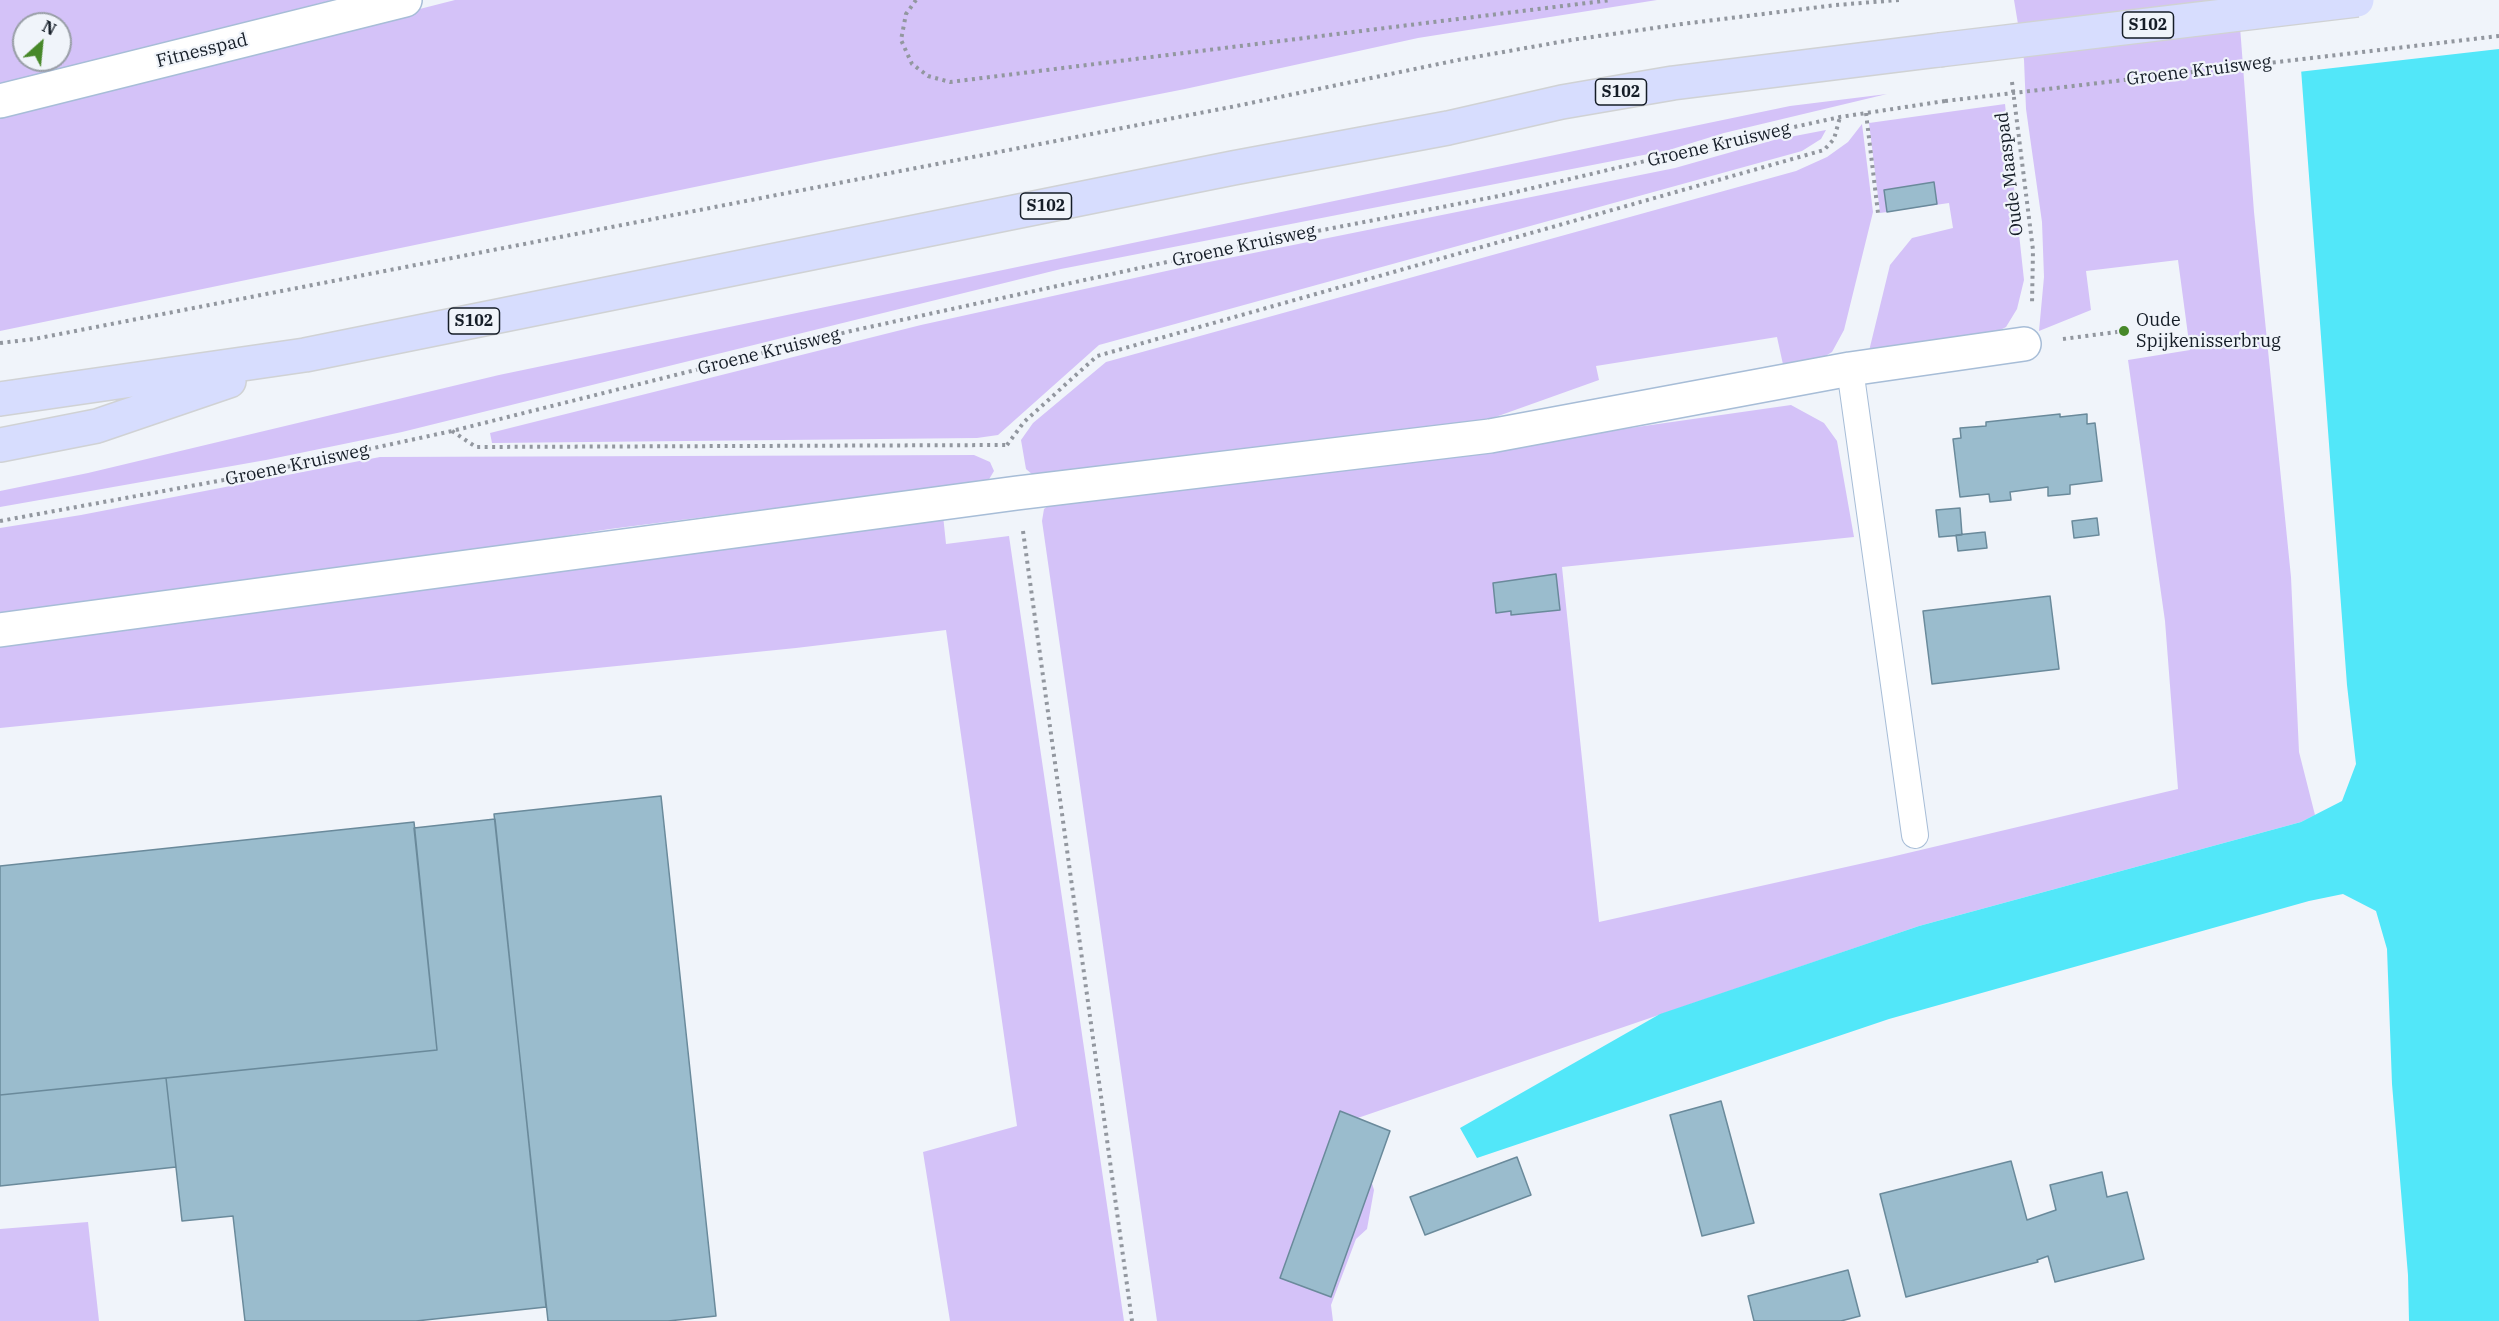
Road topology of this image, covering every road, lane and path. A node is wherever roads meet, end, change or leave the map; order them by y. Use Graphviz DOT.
graph roads {
  1 [pos="405,0"];
  2 [pos="916,0"];
  3 [pos="1611,0"];
  4 [pos="1830,0"];
  5 [pos="1899,0"];
  6 [pos="2357,0"];
  7 [pos="1851,2"];
  8 [pos="1836,5"];
  9 [pos="2499,36"];
  10 [pos="2012,77"];
  11 [pos="0,101"];
  12 [pos="1866,113"];
  13 [pos="1840,117"];
  14 [pos="1878,213"];
  15 [pos="2124,331"];
  16 [pos="0,343"];
  17 [pos="2024,344"];
  18 [pos="305,355"];
  19 [pos="1850,369"];
  20 [pos="0,399"];
  21 [pos="452,431"];
  22 [pos="0,445"];
  23 [pos="1017,493"];
  24 [pos="0,521"];
  25 [pos="0,630"];
  26 [pos="1915,835"];
  27 [pos="1132,1321"];
  1 -- 11 [label="street, Fitnesspad"];
  2 -- 3 [label="path"];
  4 -- 8 [label="path"];
  5 -- 7 [label="path"];
  6 -- 18 [label="main road, S102, bridge"];
  7 -- 8 [label="path"];
  8 -- 16 [label="path"];
  9 -- 12 [label="path, Groene Kruisweg, bridge"];
  10 -- 17 [label="path, Oude Maaspad"];
  12 -- 13 [label="path, Groene Kruisweg"];
  12 -- 14 [label="path"];
  13 -- 21 [label="path, Groene Kruisweg"];
  13 -- 21 [label="path"];
  15 -- 17 [label="path"];
  17 -- 19 [label="street"];
  18 -- 20 [label="main road, S102"];
  18 -- 22 [label="main road, S102"];
  19 -- 23 [label="street"];
  19 -- 26 [label="lane"];
  21 -- 24 [label="path, Groene Kruisweg"];
  23 -- 25 [label="street"];
  23 -- 27 [label="path"];
}
